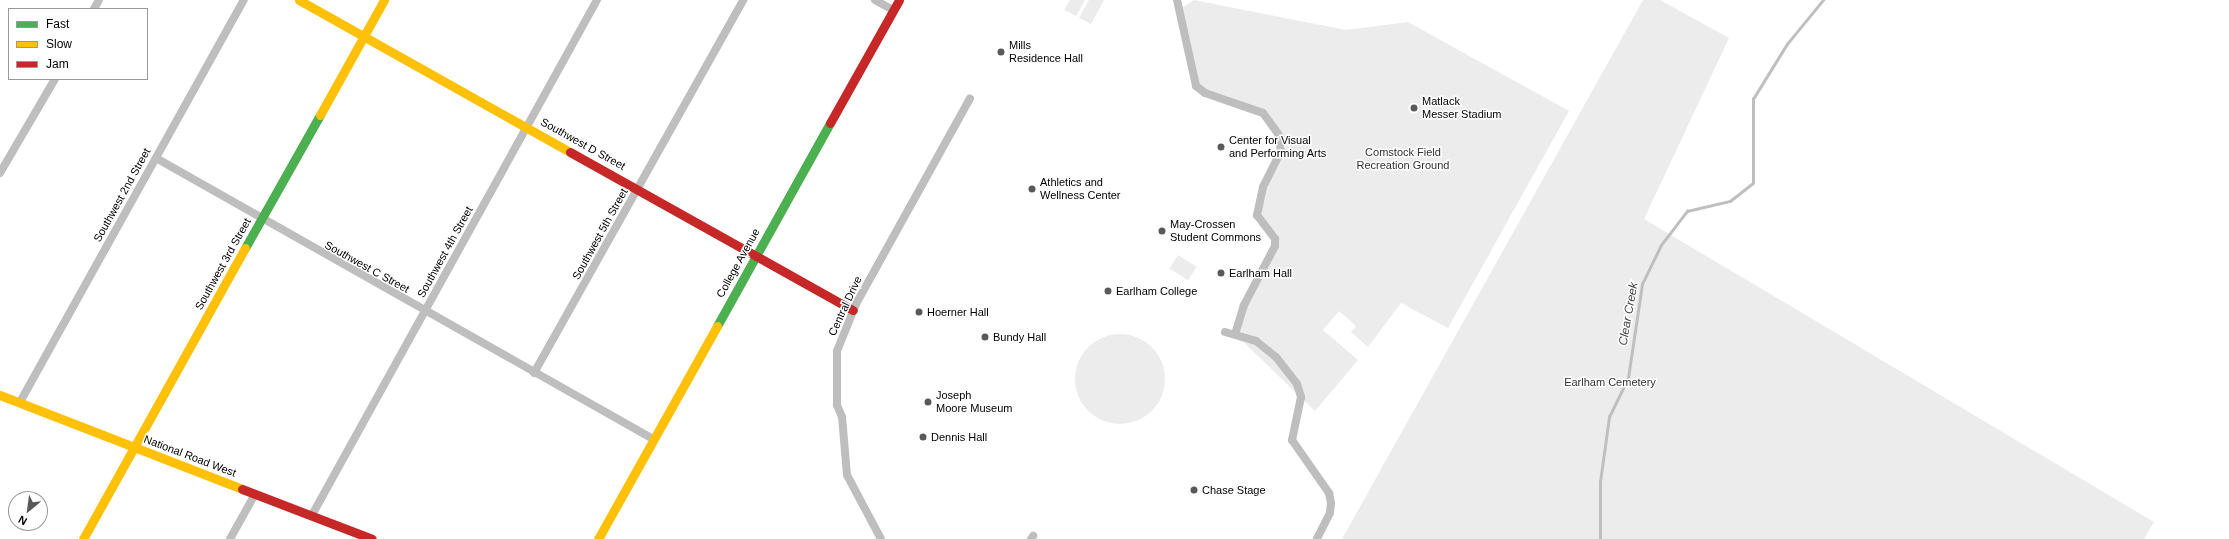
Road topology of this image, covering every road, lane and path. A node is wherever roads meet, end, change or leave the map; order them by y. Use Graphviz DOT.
graph roads {
  1 [pos="244,0"];
  2 [pos="299,0"];
  3 [pos="384,0"];
  4 [pos="597,0"];
  5 [pos="743,0"];
  6 [pos="875,0"];
  7 [pos="899,0"];
  8 [pos="1177,0"];
  9 [pos="893,10"];
  10 [pos="364,37"];
  11 [pos="54,80"];
  12 [pos="970,98"];
  13 [pos="527,127"];
  14 [pos="156,158"];
  15 [pos="0,173"];
  16 [pos="638,188"];
  17 [pos="262,220"];
  18 [pos="756,254"];
  19 [pos="853,310"];
  20 [pos="424,311"];
  21 [pos="1225,332"];
  22 [pos="1235,334"];
  23 [pos="534,373"];
  24 [pos="0,395"];
  25 [pos="20,402"];
  26 [pos="654,439"];
  27 [pos="134,448"];
  28 [pos="255,494"];
  29 [pos="312,515"];
  30 [pos="83,539"];
  31 [pos="230,539"];
  32 [pos="372,539"];
  33 [pos="598,539"];
  34 [pos="881,539"];
  35 [pos="1317,539"];
  1 -- 14 [label="street, Southwest 2nd Street"];
  2 -- 10 [label="street, Southwest D Street"];
  3 -- 10 [label="street, Southwest 3rd Street"];
  4 -- 13 [label="street, Southwest 4th Street"];
  5 -- 16 [label="street, Southwest 5th Street"];
  6 -- 9 [label="street"];
  7 -- 9 [label="street, College Avenue"];
  8 -- 22 [label="street"];
  9 -- 18 [label="street, College Avenue"];
  10 -- 13 [label="street, Southwest D Street"];
  10 -- 17 [label="street, Southwest 3rd Street"];
  11 -- 15 [label="street"];
  12 -- 19 [label="street, Central Drive"];
  13 -- 16 [label="street, Southwest D Street"];
  13 -- 20 [label="street, Southwest 4th Street"];
  14 -- 17 [label="street, Southwest C Street"];
  14 -- 25 [label="street, Southwest 2nd Street"];
  16 -- 18 [label="street, Southwest D Street"];
  16 -- 23 [label="street, Southwest 5th Street"];
  17 -- 20 [label="street, Southwest C Street"];
  17 -- 27 [label="street, Southwest 3rd Street"];
  18 -- 19 [label="street, Southwest D Street"];
  18 -- 26 [label="street, College Avenue"];
  19 -- 34 [label="street, Central Drive"];
  20 -- 23 [label="street, Southwest C Street"];
  20 -- 29 [label="street, Southwest 4th Street"];
  21 -- 22 [label="street"];
  22 -- 35 [label="street"];
  23 -- 26 [label="street, Southwest C Street"];
  24 -- 25 [label="street, National Road West"];
  25 -- 27 [label="street, National Road West"];
  26 -- 33 [label="street, College Avenue"];
  27 -- 28 [label="street, National Road West"];
  27 -- 30 [label="street, Southwest 3rd Street"];
  28 -- 29 [label="street, National Road West"];
  28 -- 31 [label="street"];
  29 -- 32 [label="street, National Road West"];
}
